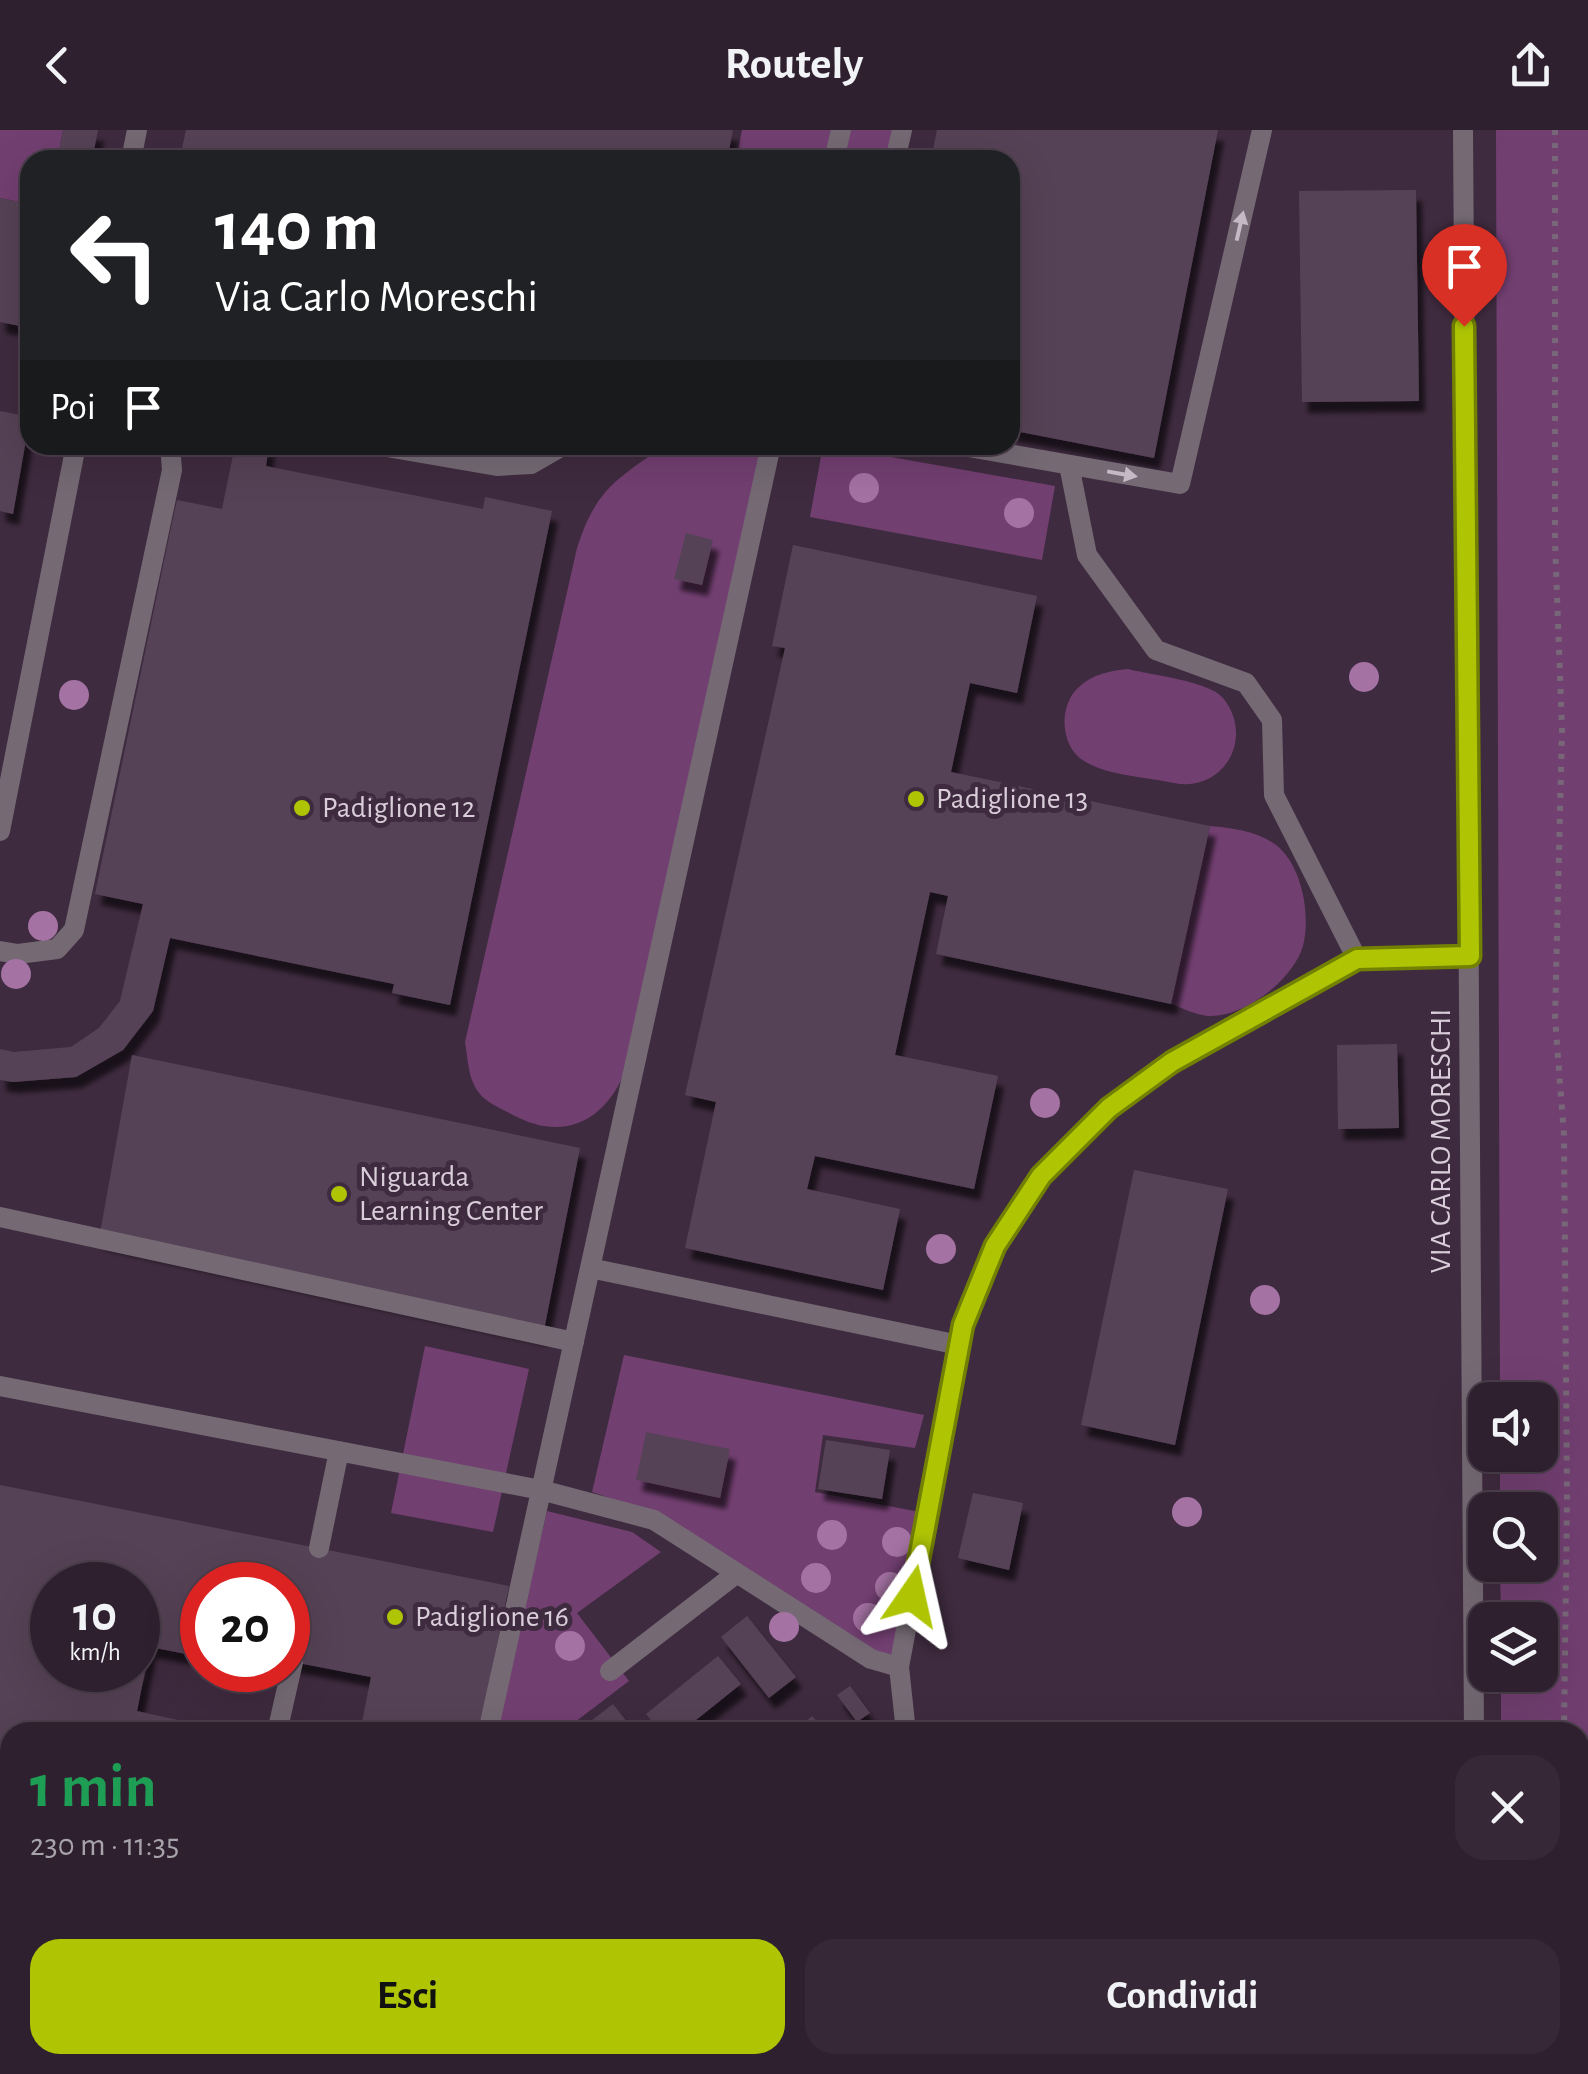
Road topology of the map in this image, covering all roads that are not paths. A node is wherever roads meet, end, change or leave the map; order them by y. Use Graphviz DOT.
graph roads {
  1 [pos="1262,130"];
  2 [pos="1463,130"];
  3 [pos="74,455"];
  4 [pos="171,455"];
  5 [pos="433,455"];
  6 [pos="546,455"];
  7 [pos="769,455"];
  8 [pos="1013,455"];
  9 [pos="1069,465"];
  10 [pos="0,831"];
  11 [pos="0,950"];
  12 [pos="1470,956"];
  13 [pos="1357,959"];
  14 [pos="0,1217"];
  15 [pos="590,1268"];
  16 [pos="574,1342"];
  17 [pos="958,1346"];
  18 [pos="0,1386"];
  19 [pos="339,1451"];
  20 [pos="542,1490"];
  21 [pos="319,1548"];
  22 [pos="737,1573"];
  23 [pos="899,1667"];
  24 [pos="610,1671"];
  25 [pos="286,1692"];
  26 [pos="279,1722"];
  27 [pos="490,1722"];
  28 [pos="905,1722"];
  29 [pos="1474,1722"];
  9 -- 1 [label="street, one-way"];
  2 -- 12 [label="street, VIA CARLO MORESCHI"];
  3 -- 10 [label="street"];
  4 -- 11 [label="street"];
  5 -- 6 [label="street"];
  7 -- 15 [label="street"];
  8 -- 9 [label="street"];
  9 -- 13 [label="street"];
  12 -- 13 [label="street"];
  12 -- 29 [label="street, VIA CARLO MORESCHI"];
  13 -- 17 [label="street"];
  14 -- 16 [label="street"];
  15 -- 16 [label="street"];
  15 -- 17 [label="street"];
  16 -- 20 [label="street"];
  17 -- 23 [label="street"];
  18 -- 19 [label="street"];
  19 -- 20 [label="street"];
  19 -- 21 [label="street"];
  20 -- 22 [label="street"];
  20 -- 27 [label="street"];
  22 -- 23 [label="street"];
  22 -- 24 [label="street"];
  23 -- 28 [label="street"];
  25 -- 26 [label="street"];
}
